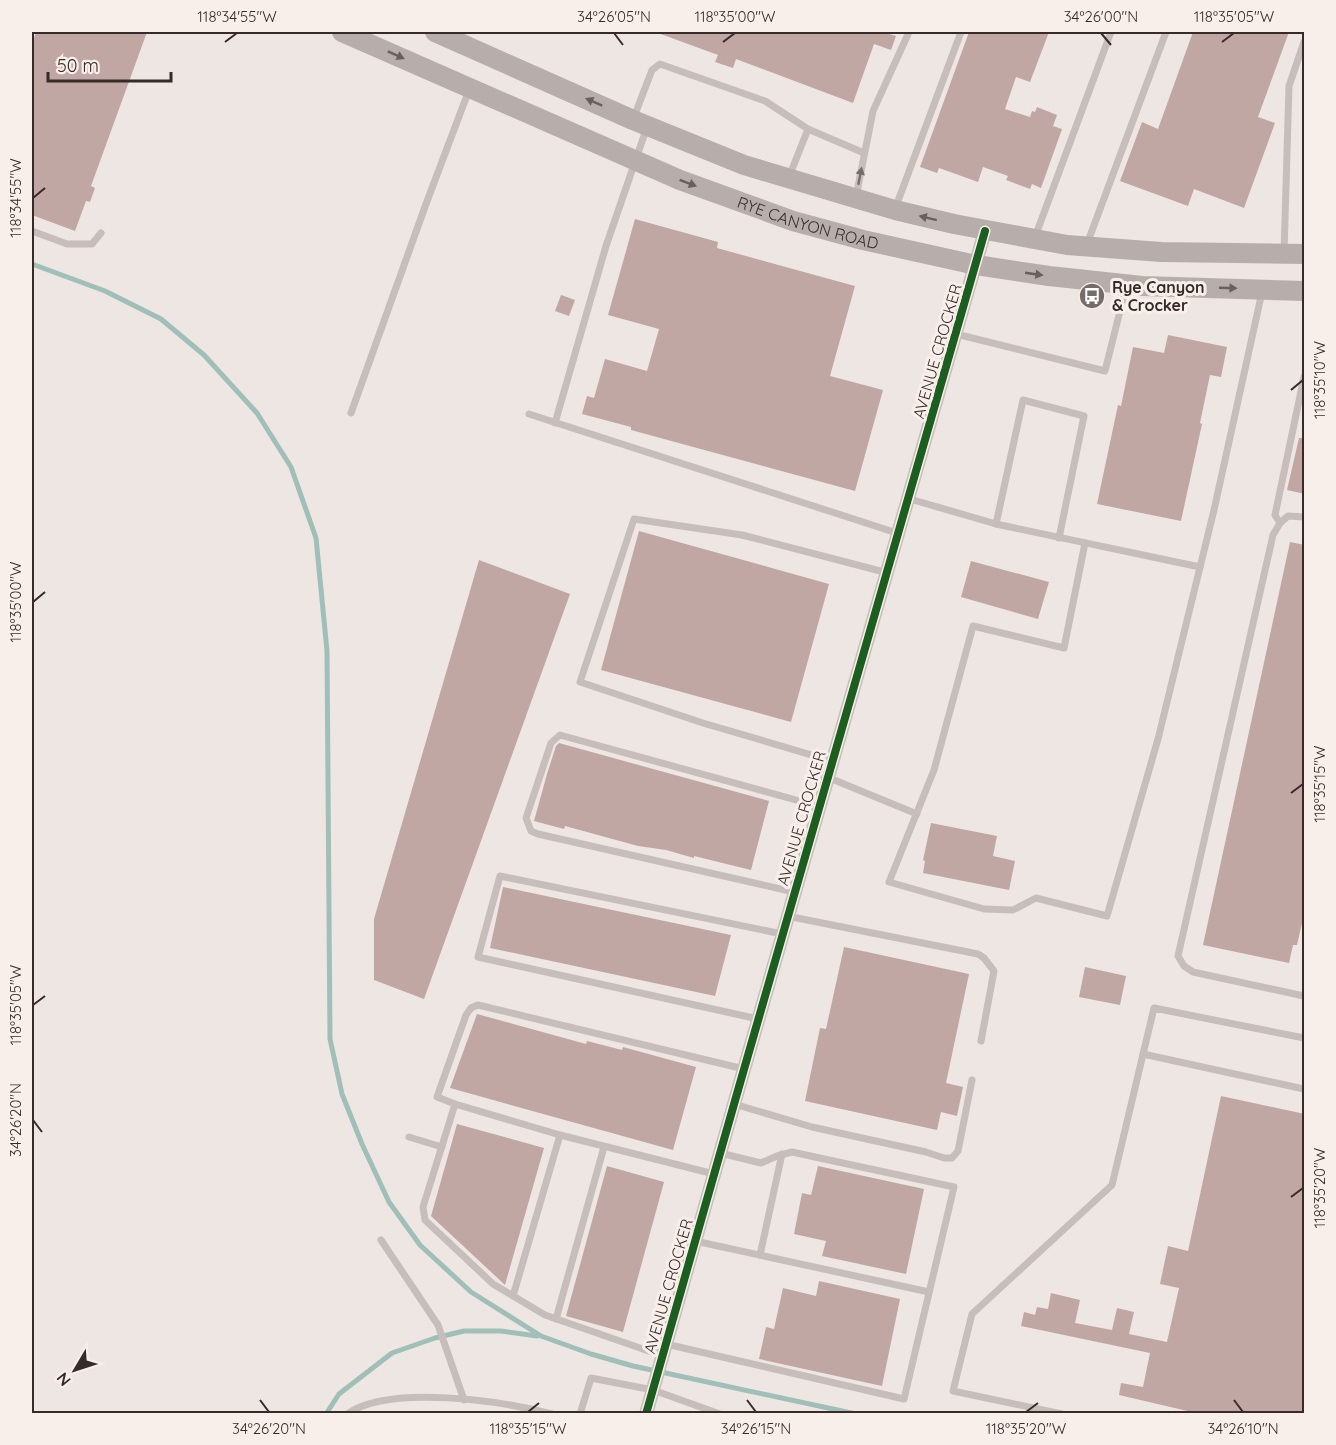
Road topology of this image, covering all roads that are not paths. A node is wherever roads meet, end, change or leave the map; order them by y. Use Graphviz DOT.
graph roads {
  1 [pos="342,32"];
  2 [pos="435,32"];
  3 [pos="909,32"];
  4 [pos="961,32"];
  5 [pos="1112,32"];
  6 [pos="1166,32"];
  7 [pos="1305,42"];
  8 [pos="470,88"];
  9 [pos="640,123"];
  10 [pos="808,129"];
  11 [pos="864,153"];
  12 [pos="634,161"];
  13 [pos="788,180"];
  14 [pos="855,199"];
  15 [pos="895,210"];
  16 [pos="32,231"];
  17 [pos="986,231"];
  18 [pos="101,233"];
  19 [pos="1034,240"];
  20 [pos="1086,246"];
  21 [pos="1284,253"];
  22 [pos="1305,254"];
  23 [pos="976,265"];
  24 [pos="1127,284"];
  25 [pos="1263,290"];
  26 [pos="1305,291"];
  27 [pos="956,334"];
  28 [pos="1305,376"];
  29 [pos="351,413"];
  30 [pos="529,414"];
  31 [pos="555,423"];
  32 [pos="910,500"];
  33 [pos="1305,517"];
  34 [pos="1280,523"];
  35 [pos="996,524"];
  36 [pos="900,534"];
  37 [pos="1059,538"];
  38 [pos="1085,543"];
  39 [pos="1200,567"];
  40 [pos="888,573"];
  41 [pos="832,761"];
  42 [pos="827,777"];
  43 [pos="818,806"];
  44 [pos="917,813"];
  45 [pos="794,892"];
  46 [pos="787,916"];
  47 [pos="782,934"];
  48 [pos="1305,996"];
  49 [pos="758,1019"];
  50 [pos="1305,1038"];
  51 [pos="981,1041"];
  52 [pos="1143,1054"];
  53 [pos="744,1069"];
  54 [pos="972,1080"];
  55 [pos="1305,1089"];
  56 [pos="455,1104"];
  57 [pos="734,1104"];
  58 [pos="560,1136"];
  59 [pos="409,1137"];
  60 [pos="442,1147"];
  61 [pos="604,1147"];
  62 [pos="720,1153"];
  63 [pos="782,1154"];
  64 [pos="714,1174"];
  65 [pos="381,1240"];
  66 [pos="695,1241"];
  67 [pos="760,1255"];
  68 [pos="929,1292"];
  69 [pos="513,1296"];
  70 [pos="556,1319"];
  71 [pos="664,1350"];
  72 [pos="653,1390"];
  73 [pos="464,1401"];
  74 [pos="348,1413"];
  75 [pos="552,1413"];
  76 [pos="580,1413"];
  77 [pos="646,1413"];
  78 [pos="720,1413"];
  79 [pos="1062,1413"];
  1 -- 8 [label="main road, RYE CANYON ROAD, one-way"];
  9 -- 2 [label="main road, one-way"];
  3 -- 11 [label="lane"];
  4 -- 15 [label="lane"];
  5 -- 19 [label="lane"];
  6 -- 20 [label="lane"];
  7 -- 21 [label="lane"];
  8 -- 12 [label="main road, RYE CANYON ROAD"];
  8 -- 29 [label="lane"];
  9 -- 10 [label="lane"];
  9 -- 12 [label="lane"];
  9 -- 13 [label="main road"];
  10 -- 11 [label="lane"];
  10 -- 13 [label="lane"];
  14 -- 11 [label="lane, one-way"];
  12 -- 23 [label="main road, RYE CANYON ROAD, one-way"];
  12 -- 31 [label="lane"];
  13 -- 14 [label="main road"];
  14 -- 15 [label="main road"];
  17 -- 15 [label="main road, one-way"];
  16 -- 18 [label="lane"];
  17 -- 19 [label="main road"];
  17 -- 23 [label="street, AVENUE CROCKER"];
  19 -- 20 [label="main road"];
  20 -- 21 [label="main road"];
  21 -- 22 [label="main road"];
  23 -- 24 [label="main road, RYE CANYON ROAD, one-way"];
  23 -- 27 [label="street, AVENUE CROCKER"];
  24 -- 25 [label="main road, RYE CANYON ROAD, one-way"];
  24 -- 27 [label="lane"];
  25 -- 26 [label="main road, RYE CANYON ROAD"];
  25 -- 39 [label="lane"];
  27 -- 32 [label="street, AVENUE CROCKER"];
  28 -- 34 [label="lane"];
  30 -- 31 [label="lane"];
  31 -- 36 [label="lane"];
  32 -- 35 [label="lane"];
  32 -- 36 [label="street, AVENUE CROCKER"];
  33 -- 34 [label="lane"];
  34 -- 48 [label="lane"];
  35 -- 37 [label="lane"];
  35 -- 37 [label="lane"];
  36 -- 40 [label="street, AVENUE CROCKER"];
  37 -- 38 [label="lane"];
  38 -- 39 [label="lane"];
  38 -- 44 [label="lane"];
  39 -- 44 [label="lane"];
  40 -- 41 [label="street, AVENUE CROCKER"];
  40 -- 41 [label="lane"];
  41 -- 42 [label="street, AVENUE CROCKER"];
  42 -- 43 [label="street, AVENUE CROCKER"];
  42 -- 44 [label="lane"];
  43 -- 45 [label="street, AVENUE CROCKER"];
  43 -- 45 [label="lane"];
  45 -- 46 [label="street, AVENUE CROCKER"];
  46 -- 47 [label="street, AVENUE CROCKER"];
  46 -- 51 [label="lane"];
  47 -- 49 [label="street, AVENUE CROCKER"];
  47 -- 49 [label="lane"];
  49 -- 53 [label="street, AVENUE CROCKER"];
  50 -- 52 [label="lane"];
  52 -- 55 [label="lane"];
  52 -- 79 [label="lane"];
  53 -- 56 [label="lane"];
  53 -- 57 [label="street, AVENUE CROCKER"];
  54 -- 57 [label="lane"];
  56 -- 58 [label="lane"];
  56 -- 60 [label="lane"];
  57 -- 62 [label="street, AVENUE CROCKER"];
  58 -- 61 [label="lane"];
  58 -- 69 [label="lane"];
  59 -- 60 [label="lane"];
  60 -- 69 [label="lane"];
  61 -- 64 [label="lane"];
  61 -- 70 [label="lane"];
  62 -- 63 [label="lane"];
  62 -- 64 [label="street, AVENUE CROCKER"];
  63 -- 67 [label="lane"];
  63 -- 68 [label="lane"];
  64 -- 66 [label="street, AVENUE CROCKER"];
  65 -- 73 [label="lane"];
  66 -- 67 [label="lane"];
  66 -- 71 [label="street, AVENUE CROCKER"];
  67 -- 68 [label="lane"];
  68 -- 71 [label="lane"];
  69 -- 70 [label="lane"];
  70 -- 71 [label="lane"];
  71 -- 72 [label="street, AVENUE CROCKER"];
  72 -- 76 [label="lane"];
  72 -- 77 [label="street, AVENUE CROCKER"];
  72 -- 78 [label="lane"];
  73 -- 74 [label="lane"];
  73 -- 75 [label="lane"];
}
